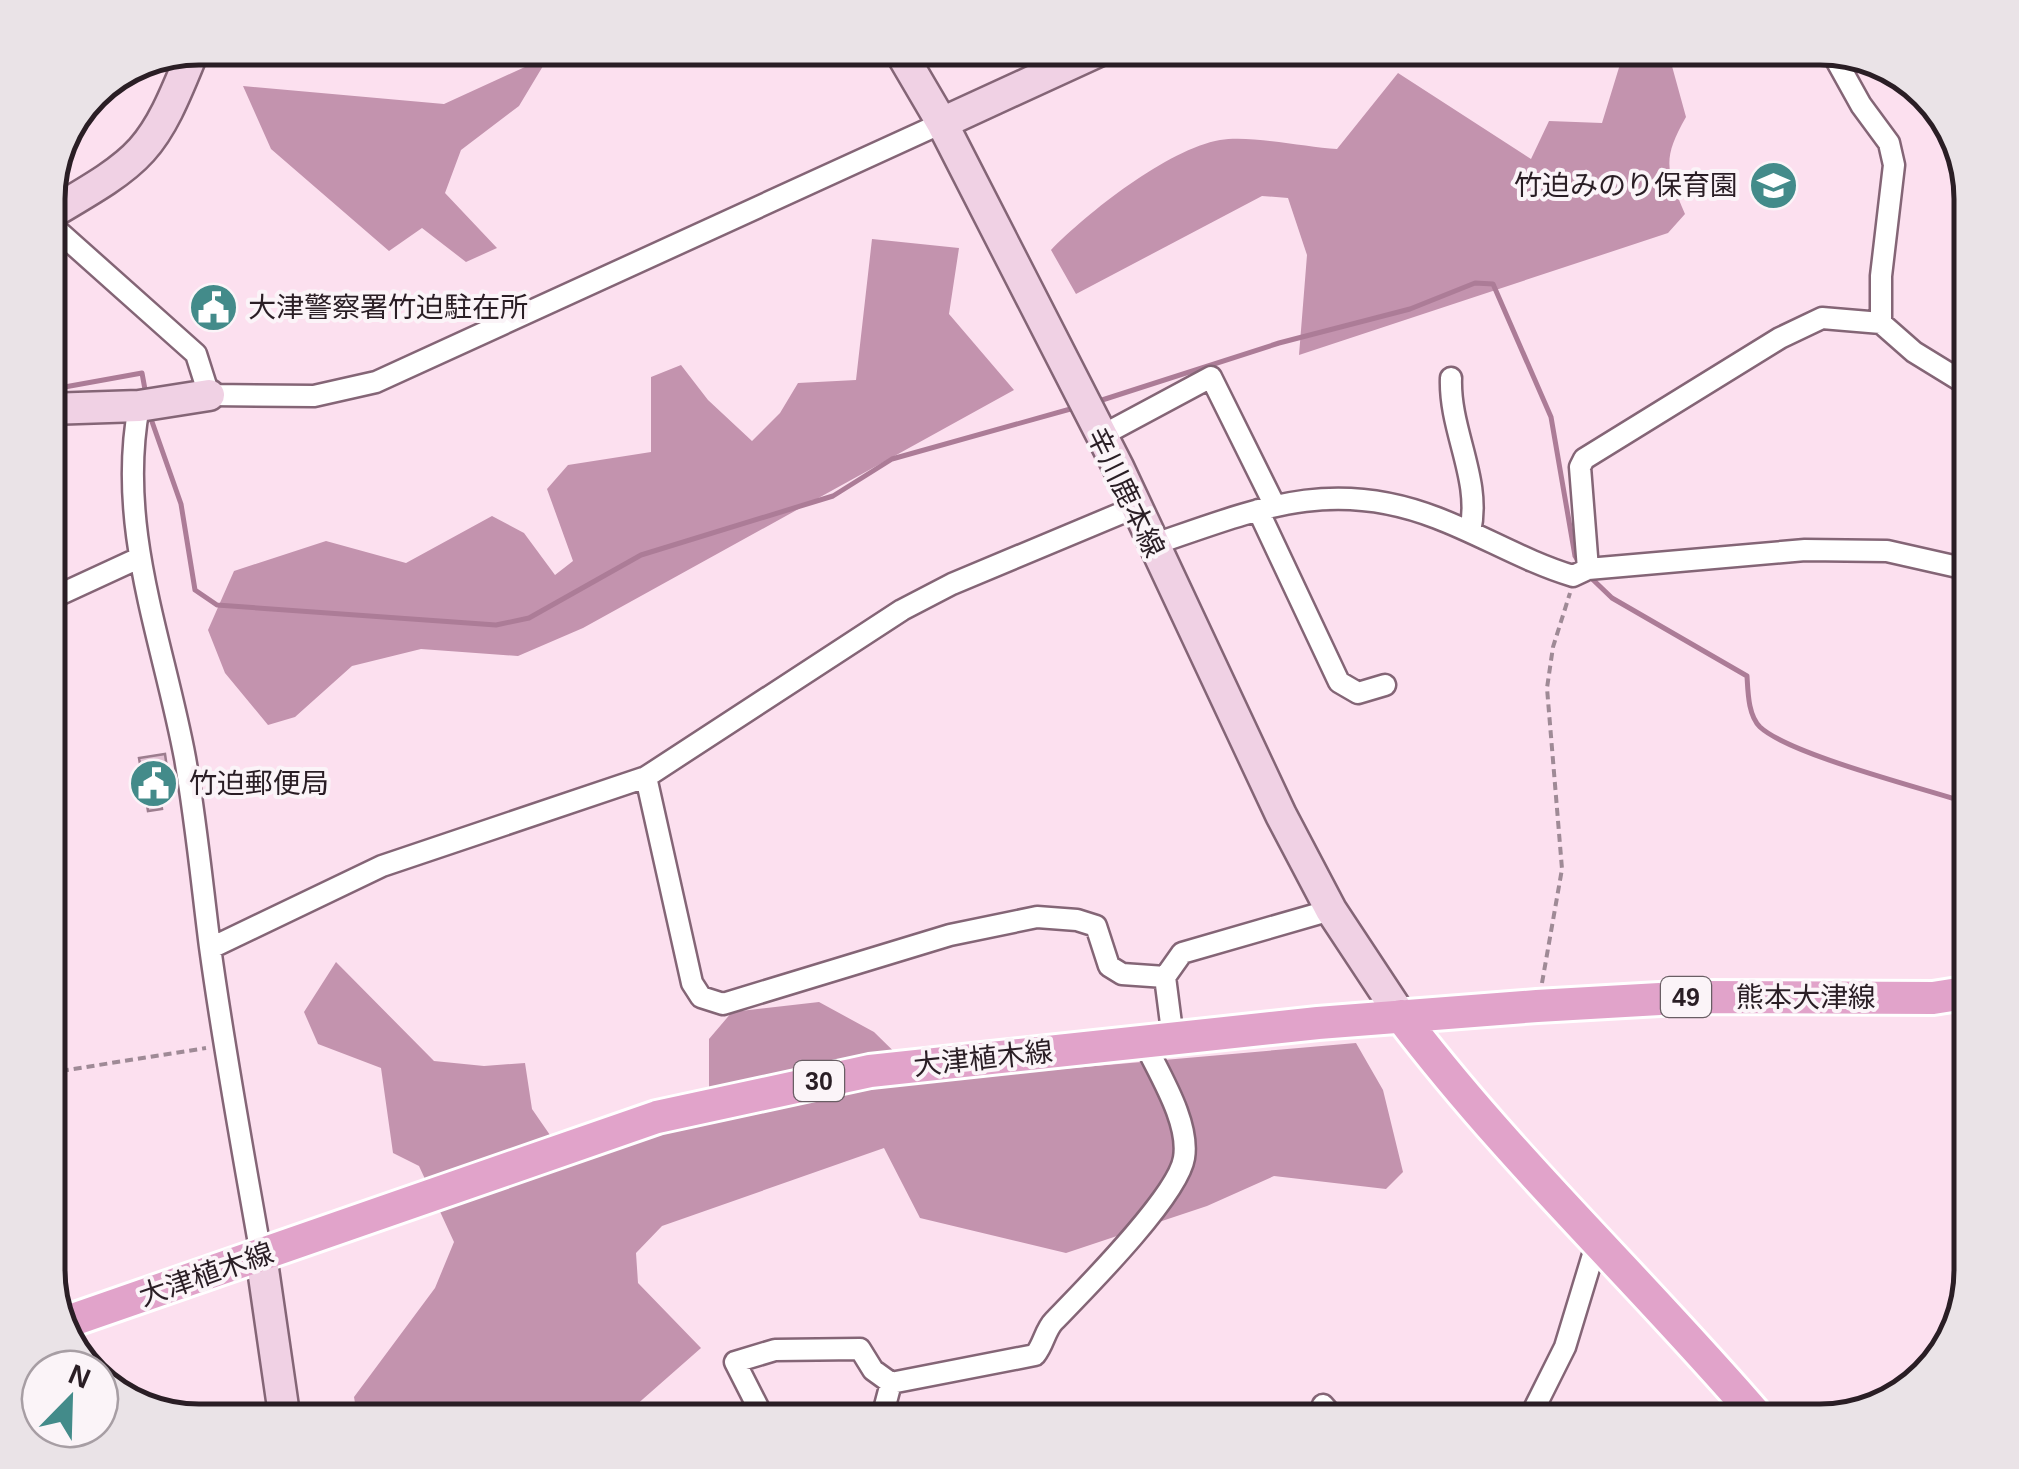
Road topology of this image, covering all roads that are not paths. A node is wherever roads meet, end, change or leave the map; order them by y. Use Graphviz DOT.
graph roads {
  1 [pos="908,65"];
  2 [pos="1068,65"];
  3 [pos="187,66"];
  4 [pos="1841,67"];
  5 [pos="942,123"];
  6 [pos="65,207"];
  7 [pos="65,234"];
  8 [pos="1881,323"];
  9 [pos="1954,376"];
  10 [pos="1451,378"];
  11 [pos="209,395"];
  12 [pos="147,405"];
  13 [pos="65,408"];
  14 [pos="1089,414"];
  15 [pos="1136,507"];
  16 [pos="1267,508"];
  17 [pos="1470,532"];
  18 [pos="1152,545"];
  19 [pos="139,558"];
  20 [pos="1954,566"];
  21 [pos="1588,569"];
  22 [pos="65,592"];
  23 [pos="1384,685"];
  24 [pos="646,776"];
  25 [pos="1330,910"];
  26 [pos="210,948"];
  27 [pos="1165,977"];
  28 [pos="1954,995"];
  29 [pos="1401,1016"];
  30 [pos="1159,1040"];
  31 [pos="1596,1245"];
  32 [pos="261,1255"];
  33 [pos="74,1319"];
  34 [pos="891,1382"];
  35 [pos="283,1404"];
  36 [pos="757,1404"];
  37 [pos="885,1404"];
  38 [pos="1537,1404"];
  39 [pos="1746,1404"];
  1 -- 5 [label="main road, 辛川鹿本線"];
  2 -- 5 [label="main road"];
  3 -- 6 [label="main road"];
  4 -- 8 [label="street"];
  5 -- 11 [label="street"];
  5 -- 14 [label="main road, 辛川鹿本線"];
  7 -- 11 [label="street"];
  8 -- 9 [label="street"];
  8 -- 21 [label="street"];
  10 -- 17 [label="street"];
  11 -- 12 [label="main road"];
  12 -- 13 [label="main road"];
  12 -- 19 [label="street"];
  14 -- 15 [label="main road, 辛川鹿本線"];
  14 -- 16 [label="street"];
  15 -- 18 [label="main road, 辛川鹿本線"];
  15 -- 24 [label="street"];
  16 -- 17 [label="street"];
  16 -- 18 [label="street"];
  16 -- 23 [label="street"];
  17 -- 21 [label="street"];
  18 -- 25 [label="main road, 辛川鹿本線"];
  19 -- 22 [label="street"];
  19 -- 26 [label="street"];
  20 -- 21 [label="street"];
  24 -- 26 [label="street"];
  24 -- 27 [label="street"];
  25 -- 27 [label="street"];
  25 -- 29 [label="main road, 辛川鹿本線"];
  26 -- 32 [label="street"];
  27 -- 30 [label="street"];
  28 -- 29 [label="main road, 熊本大津線 / 49"];
  29 -- 30 [label="main road, 大津植木線 / 30"];
  29 -- 31 [label="main road"];
  30 -- 32 [label="main road, 大津植木線 / 30"];
  30 -- 34 [label="street"];
  31 -- 38 [label="street"];
  31 -- 39 [label="main road"];
  32 -- 33 [label="main road, 大津植木線 / 30"];
  32 -- 35 [label="main road"];
  34 -- 36 [label="street"];
  34 -- 37 [label="street"];
}
